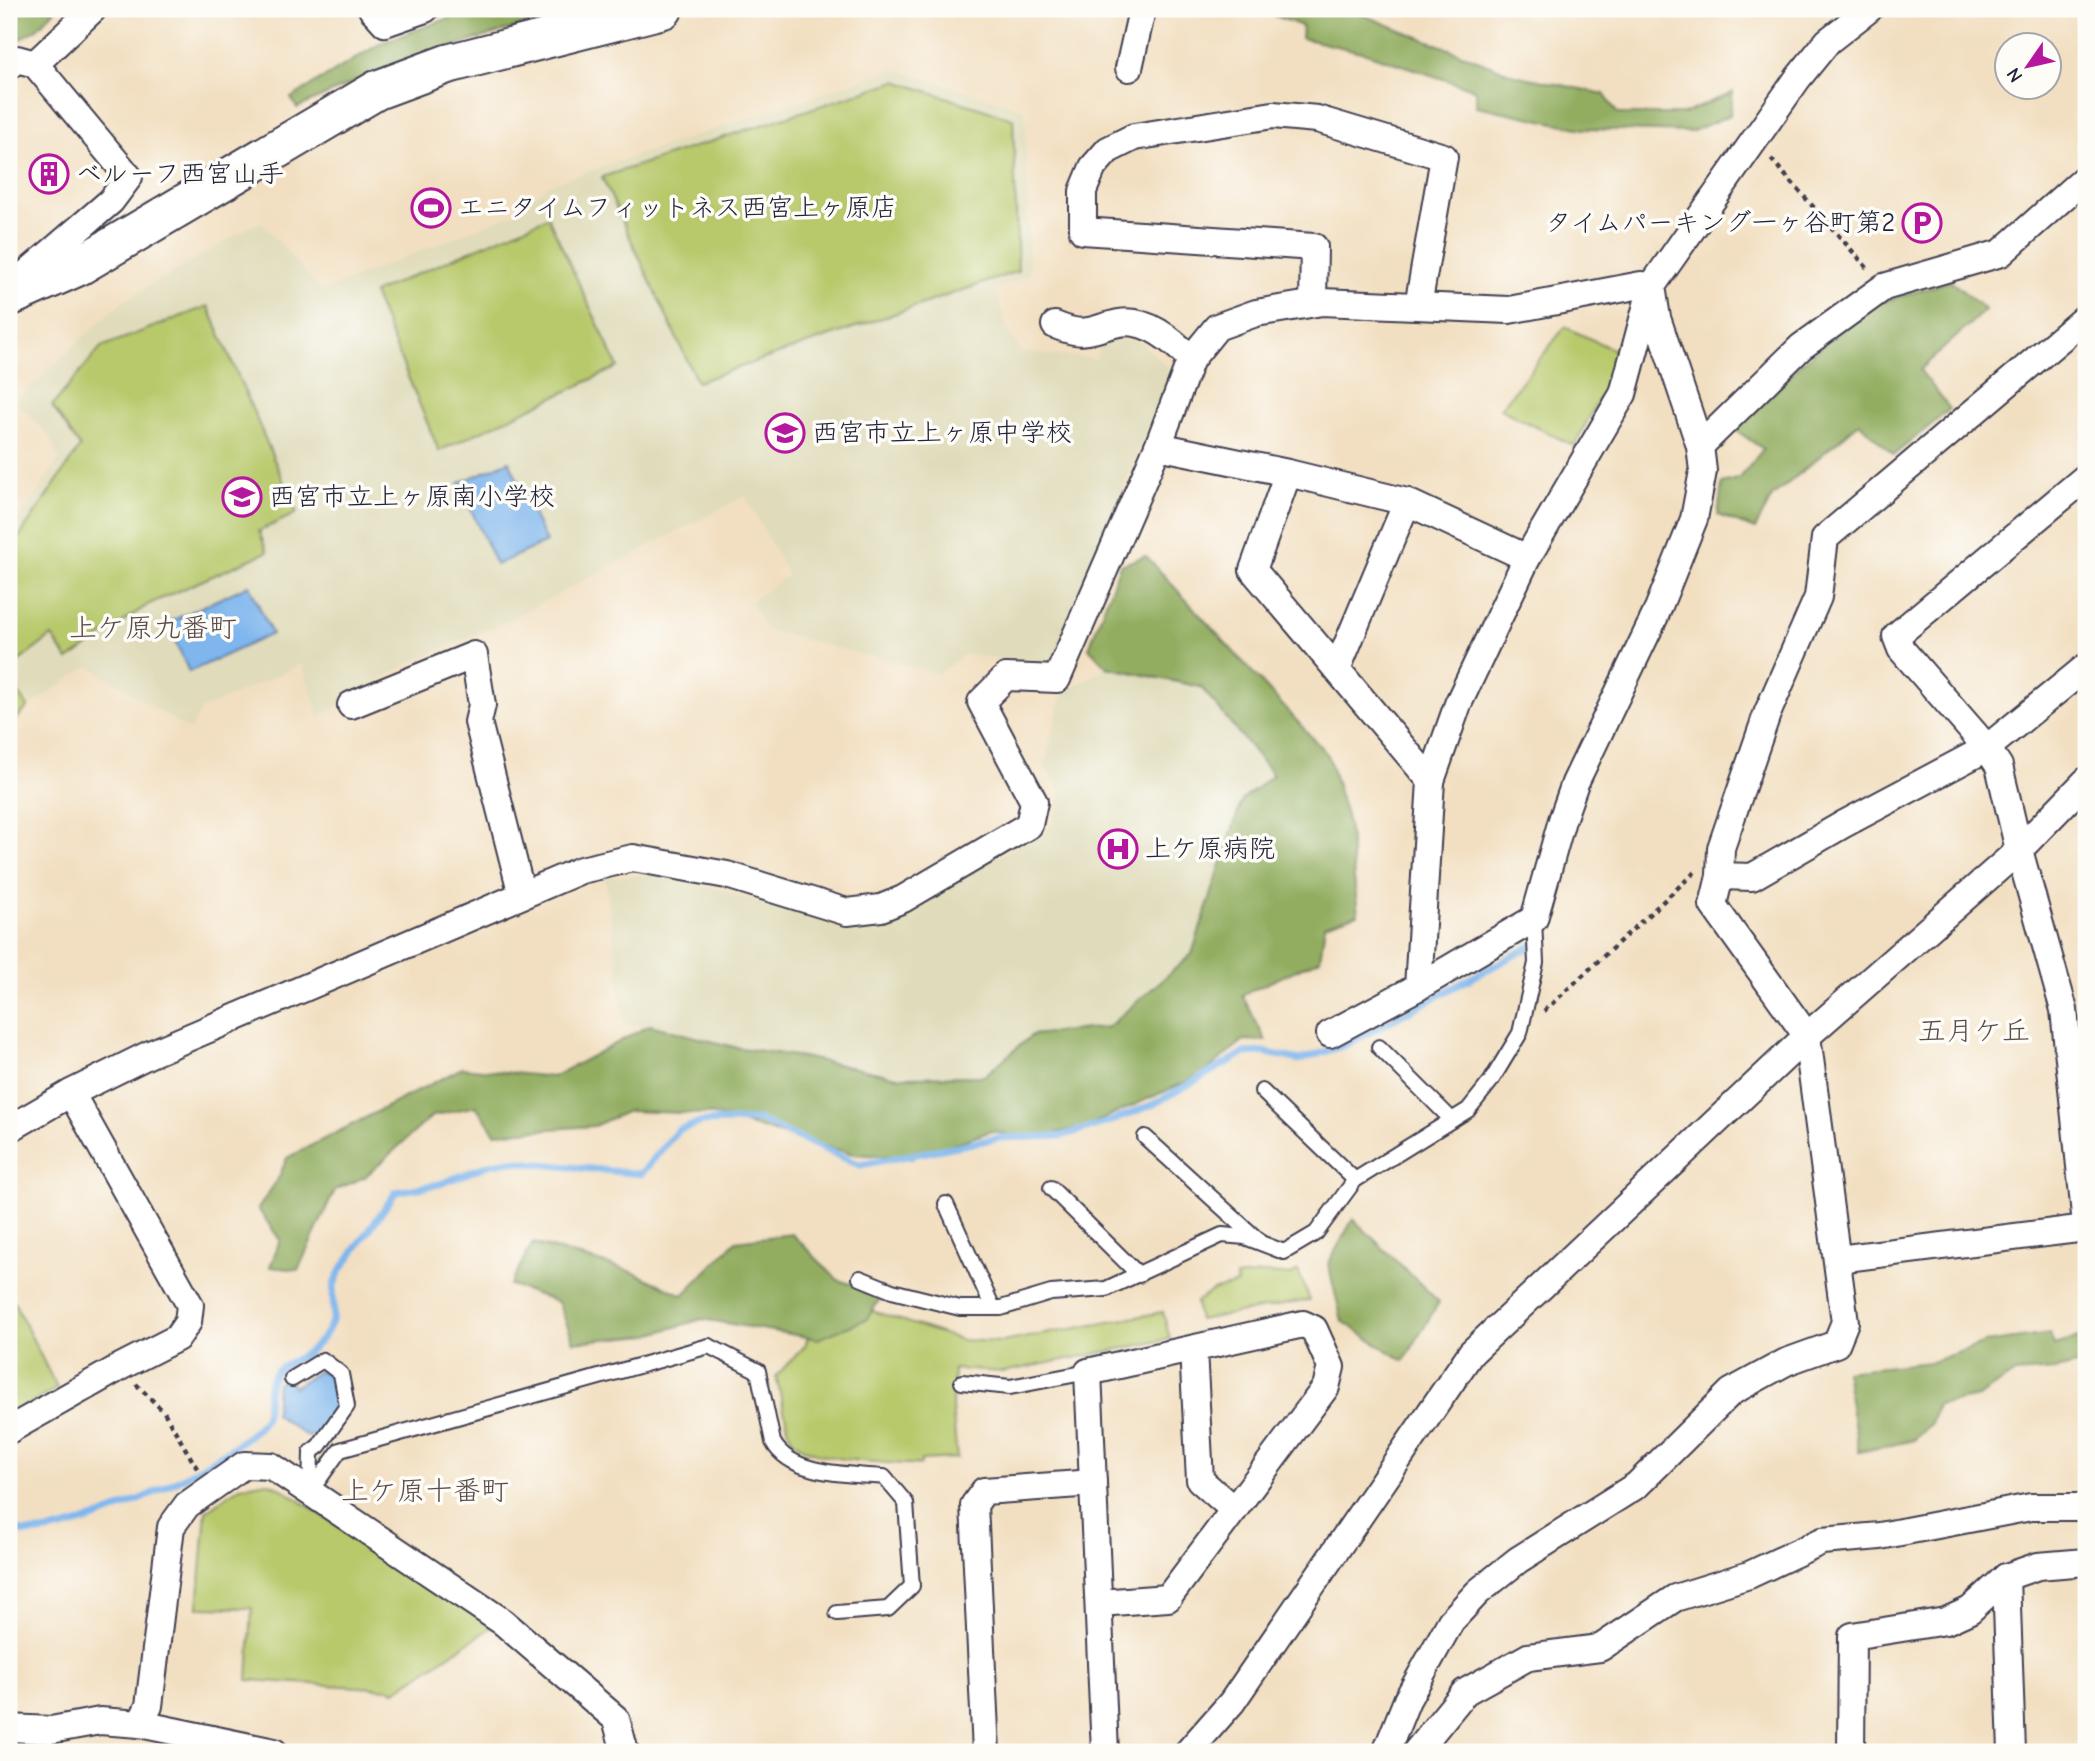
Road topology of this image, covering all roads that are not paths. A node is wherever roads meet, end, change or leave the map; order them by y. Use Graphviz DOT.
graph roads {
  1 [pos="93,9"];
  2 [pos="372,9"];
  3 [pos="425,9"];
  4 [pos="663,9"];
  5 [pos="1138,9"];
  6 [pos="1869,9"];
  7 [pos="35,64"];
  8 [pos="9,66"];
  9 [pos="1129,68"];
  10 [pos="2086,177"];
  11 [pos="1652,286"];
  12 [pos="9,289"];
  13 [pos="9,297"];
  14 [pos="1313,303"];
  15 [pos="1418,306"];
  16 [pos="2086,317"];
  17 [pos="1055,326"];
  18 [pos="1191,359"];
  19 [pos="1158,446"];
  20 [pos="1700,446"];
  21 [pos="1288,473"];
  22 [pos="2086,477"];
  23 [pos="1407,502"];
  24 [pos="1527,558"];
  25 [pos="2086,667"];
  26 [pos="1337,669"];
  27 [pos="351,705"];
  28 [pos="1987,748"];
  29 [pos="2086,781"];
  30 [pos="1431,782"];
  31 [pos="2019,850"];
  32 [pos="1720,876"];
  33 [pos="522,895"];
  34 [pos="1534,919"];
  35 [pos="1418,986"];
  36 [pos="1330,1034"];
  37 [pos="1807,1036"];
  38 [pos="1379,1047"];
  39 [pos="1262,1091"];
  40 [pos="71,1093"];
  41 [pos="1452,1119"];
  42 [pos="9,1129"];
  43 [pos="1146,1137"];
  44 [pos="1355,1180"];
  45 [pos="1051,1188"];
  46 [pos="946,1205"];
  47 [pos="2086,1226"];
  48 [pos="1261,1243"];
  49 [pos="1838,1258"];
  50 [pos="1139,1275"];
  51 [pos="860,1278"];
  52 [pos="993,1308"];
  53 [pos="1193,1349"];
  54 [pos="1088,1372"];
  55 [pos="292,1379"];
  56 [pos="962,1382"];
  57 [pos="9,1430"];
  58 [pos="1093,1483"];
  59 [pos="310,1492"];
  60 [pos="2086,1507"];
  61 [pos="1234,1510"];
  62 [pos="2086,1562"];
  63 [pos="2006,1577"];
  64 [pos="1099,1603"];
  65 [pos="837,1613"];
  66 [pos="140,1724"];
  67 [pos="9,1728"];
  68 [pos="274,1752"];
  69 [pos="625,1752"];
  70 [pos="986,1752"];
  71 [pos="1105,1752"];
  72 [pos="1188,1752"];
  73 [pos="1386,1752"];
  74 [pos="1416,1752"];
  75 [pos="1851,1752"];
  76 [pos="2012,1752"];
  1 -- 7 [label="street"];
  2 -- 3 [label="street"];
  4 -- 13 [label="street"];
  5 -- 9 [label="street"];
  6 -- 11 [label="street"];
  7 -- 8 [label="street"];
  7 -- 12 [label="street"];
  10 -- 20 [label="street"];
  11 -- 15 [label="street"];
  11 -- 20 [label="street"];
  11 -- 24 [label="street"];
  14 -- 15 [label="street"];
  14 -- 15 [label="street"];
  14 -- 18 [label="street"];
  16 -- 32 [label="street"];
  17 -- 18 [label="street"];
  18 -- 19 [label="street"];
  19 -- 21 [label="street"];
  19 -- 33 [label="street"];
  20 -- 34 [label="street"];
  21 -- 23 [label="street"];
  21 -- 26 [label="street"];
  22 -- 28 [label="street"];
  23 -- 24 [label="street"];
  23 -- 26 [label="street"];
  24 -- 30 [label="street"];
  25 -- 28 [label="street"];
  26 -- 30 [label="street"];
  27 -- 33 [label="street"];
  28 -- 31 [label="street"];
  28 -- 32 [label="street"];
  29 -- 31 [label="street"];
  30 -- 35 [label="street"];
  31 -- 37 [label="street"];
  31 -- 47 [label="street"];
  32 -- 37 [label="street"];
  33 -- 40 [label="street"];
  34 -- 35 [label="street"];
  34 -- 41 [label="lane"];
  35 -- 36 [label="street"];
  37 -- 49 [label="street"];
  37 -- 72 [label="street"];
  38 -- 41 [label="lane"];
  39 -- 44 [label="lane"];
  40 -- 42 [label="street"];
  40 -- 57 [label="street"];
  41 -- 44 [label="lane"];
  43 -- 48 [label="lane"];
  44 -- 48 [label="lane"];
  45 -- 50 [label="lane"];
  46 -- 52 [label="lane"];
  47 -- 49 [label="street"];
  48 -- 50 [label="lane"];
  49 -- 73 [label="street"];
  50 -- 52 [label="lane"];
  51 -- 52 [label="lane"];
  53 -- 54 [label="street"];
  53 -- 61 [label="street"];
  53 -- 61 [label="street"];
  54 -- 56 [label="lane"];
  54 -- 58 [label="street"];
  55 -- 59 [label="lane"];
  58 -- 64 [label="street"];
  58 -- 70 [label="street"];
  59 -- 65 [label="lane"];
  59 -- 66 [label="street"];
  59 -- 69 [label="street"];
  60 -- 74 [label="street"];
  61 -- 64 [label="street"];
  62 -- 63 [label="street"];
  63 -- 75 [label="street"];
  63 -- 76 [label="street"];
  64 -- 71 [label="street"];
  66 -- 67 [label="street"];
  66 -- 68 [label="street"];
}
